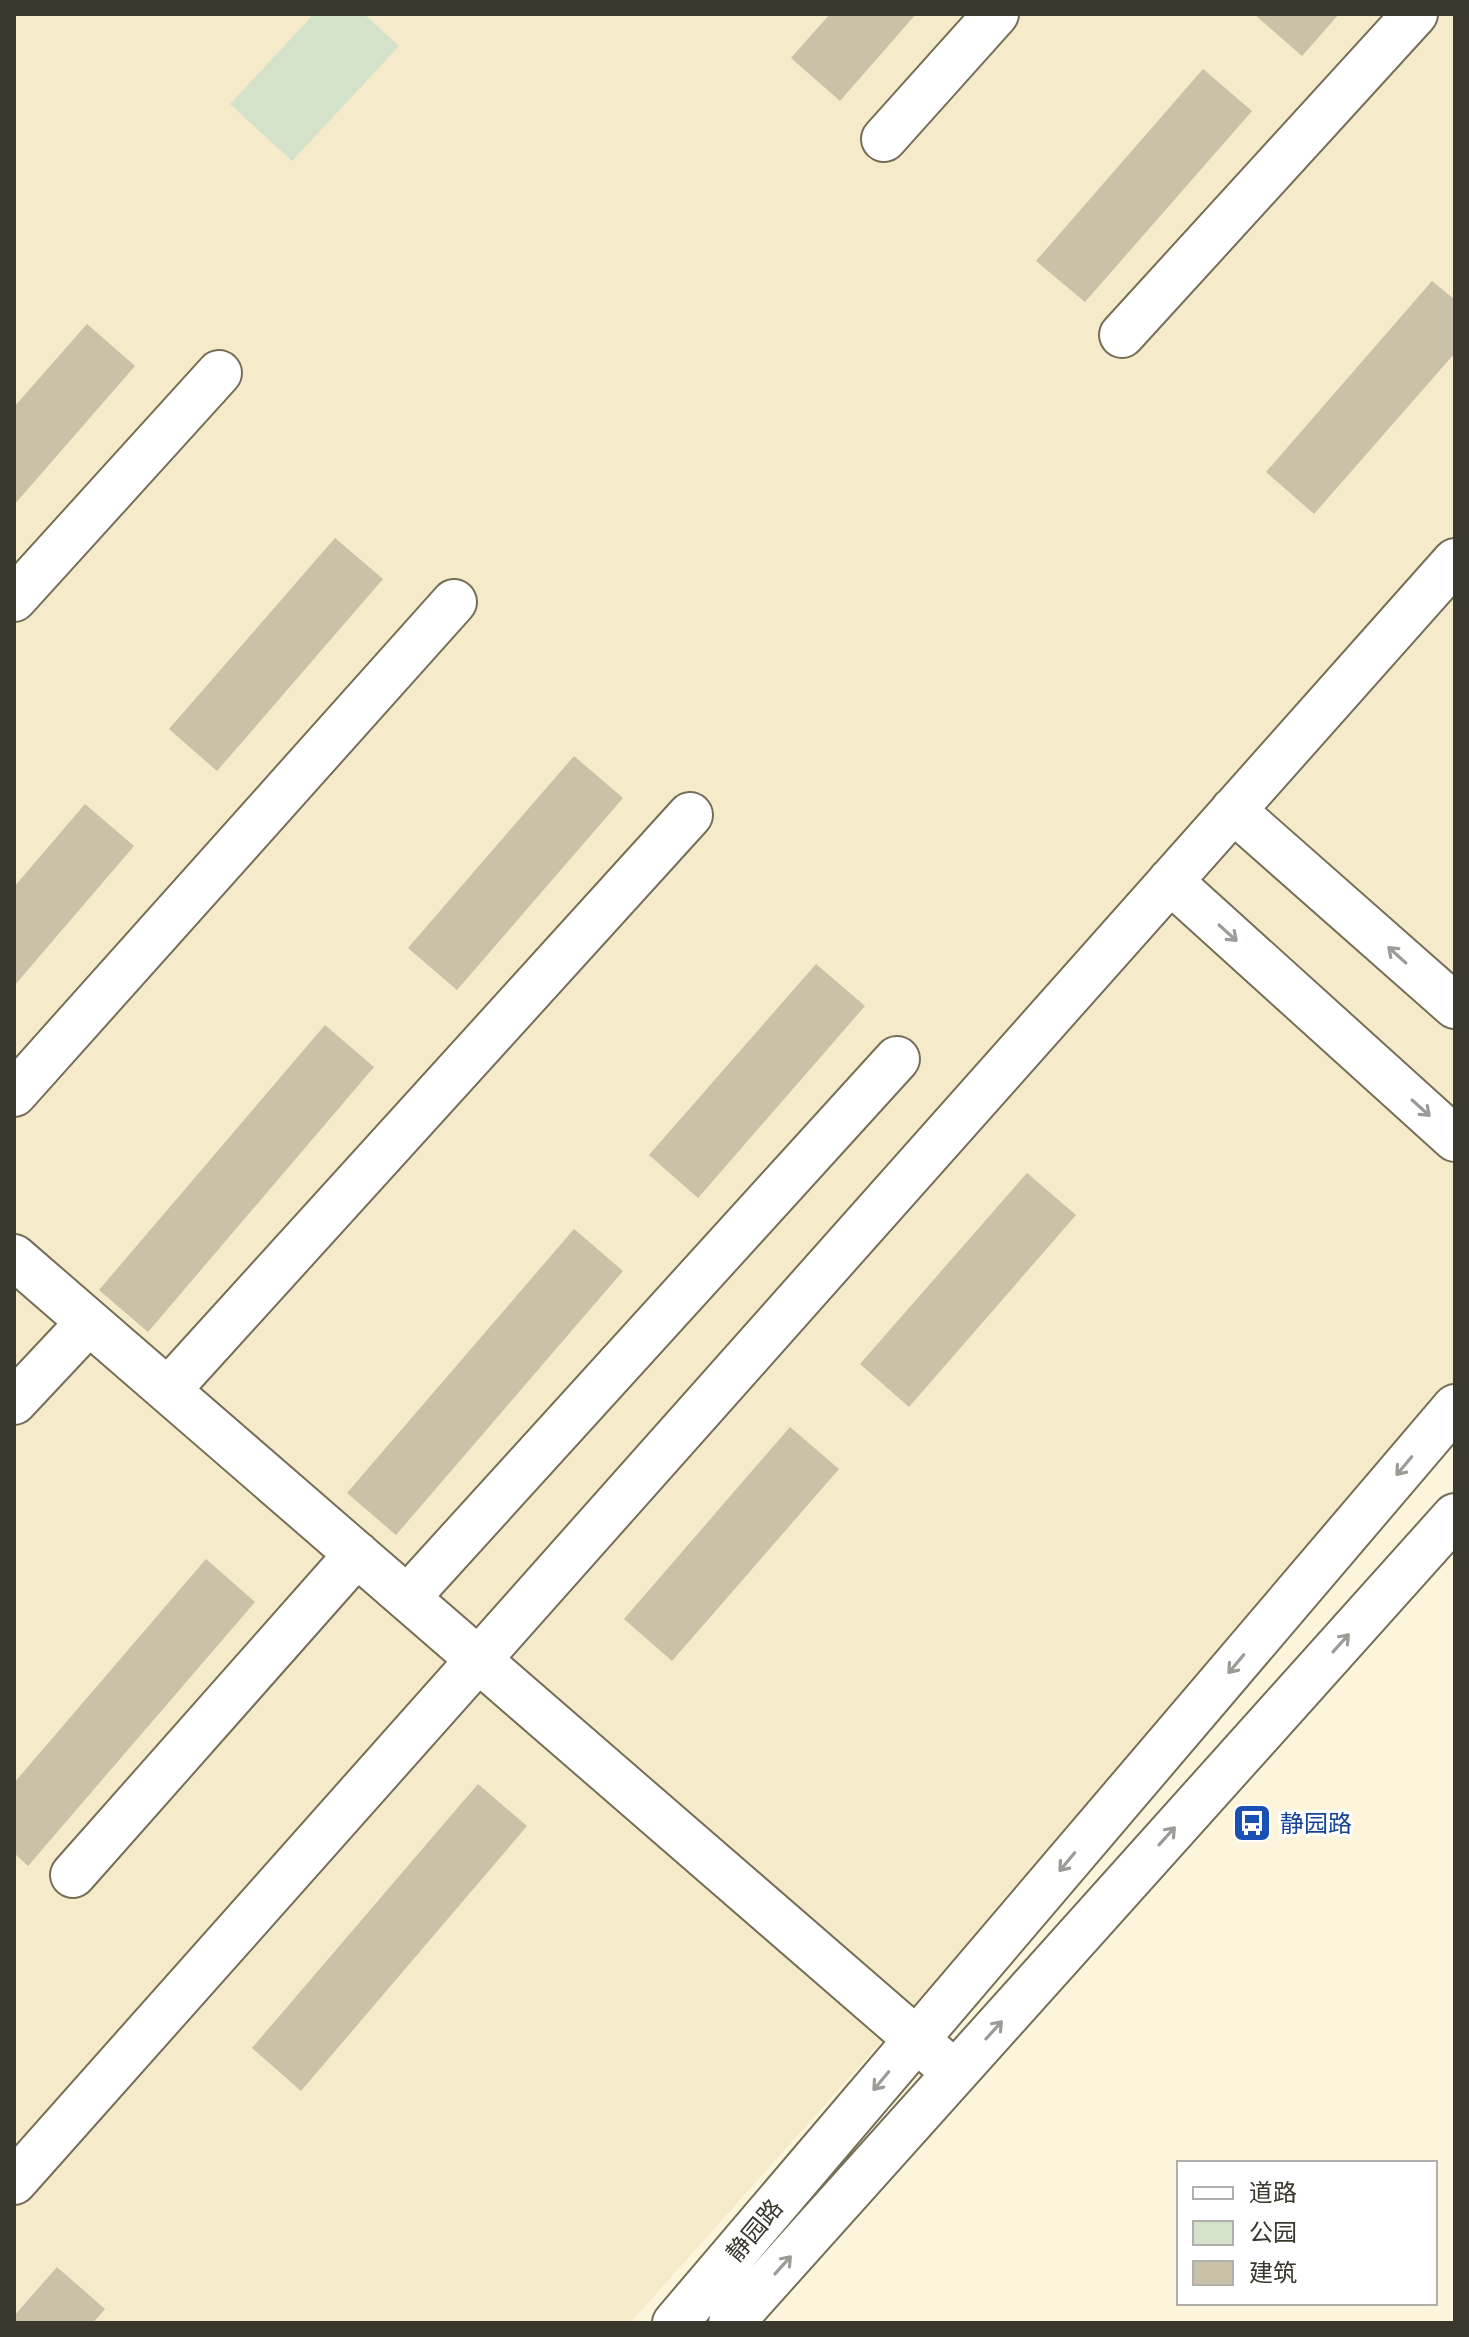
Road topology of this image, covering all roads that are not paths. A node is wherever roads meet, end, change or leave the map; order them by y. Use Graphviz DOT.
graph roads {
  1 [pos="996,14"];
  2 [pos="1415,14"];
  3 [pos="884,139"];
  4 [pos="1122,335"];
  5 [pos="219,373"];
  6 [pos="1455,561"];
  7 [pos="14,599"];
  8 [pos="454,602"];
  9 [pos="1233,810"];
  10 [pos="690,815"];
  11 [pos="1170,881"];
  12 [pos="1455,1006"];
  13 [pos="897,1059"];
  14 [pos="14,1094"];
  15 [pos="1455,1139"];
  16 [pos="14,1257"];
  17 [pos="89,1322"];
  18 [pos="168,1390"];
  19 [pos="14,1402"];
  20 [pos="1455,1407"];
  21 [pos="1455,1516"];
  22 [pos="357,1554"];
  23 [pos="407,1598"];
  24 [pos="478,1659"];
  25 [pos="73,1875"];
  26 [pos="916,2039"];
  27 [pos="955,2073"];
  28 [pos="14,2182"];
  29 [pos="675,2323"];
  30 [pos="731,2323"];
  1 -- 3 [label="street"];
  2 -- 4 [label="street"];
  5 -- 7 [label="street"];
  6 -- 9 [label="street"];
  8 -- 14 [label="street"];
  9 -- 11 [label="street"];
  12 -- 9 [label="street, one-way"];
  10 -- 18 [label="street"];
  11 -- 15 [label="street, one-way"];
  11 -- 24 [label="street"];
  13 -- 23 [label="street"];
  16 -- 17 [label="street"];
  17 -- 18 [label="street"];
  17 -- 19 [label="street"];
  18 -- 22 [label="street"];
  20 -- 26 [label="street, 静园路, one-way"];
  27 -- 21 [label="street, 静园路, one-way"];
  22 -- 23 [label="street"];
  22 -- 25 [label="street"];
  23 -- 24 [label="street"];
  24 -- 26 [label="street"];
  24 -- 28 [label="street"];
  26 -- 27 [label="street"];
  26 -- 29 [label="street, 静园路, one-way"];
  30 -- 27 [label="street, 静园路, one-way"];
}
